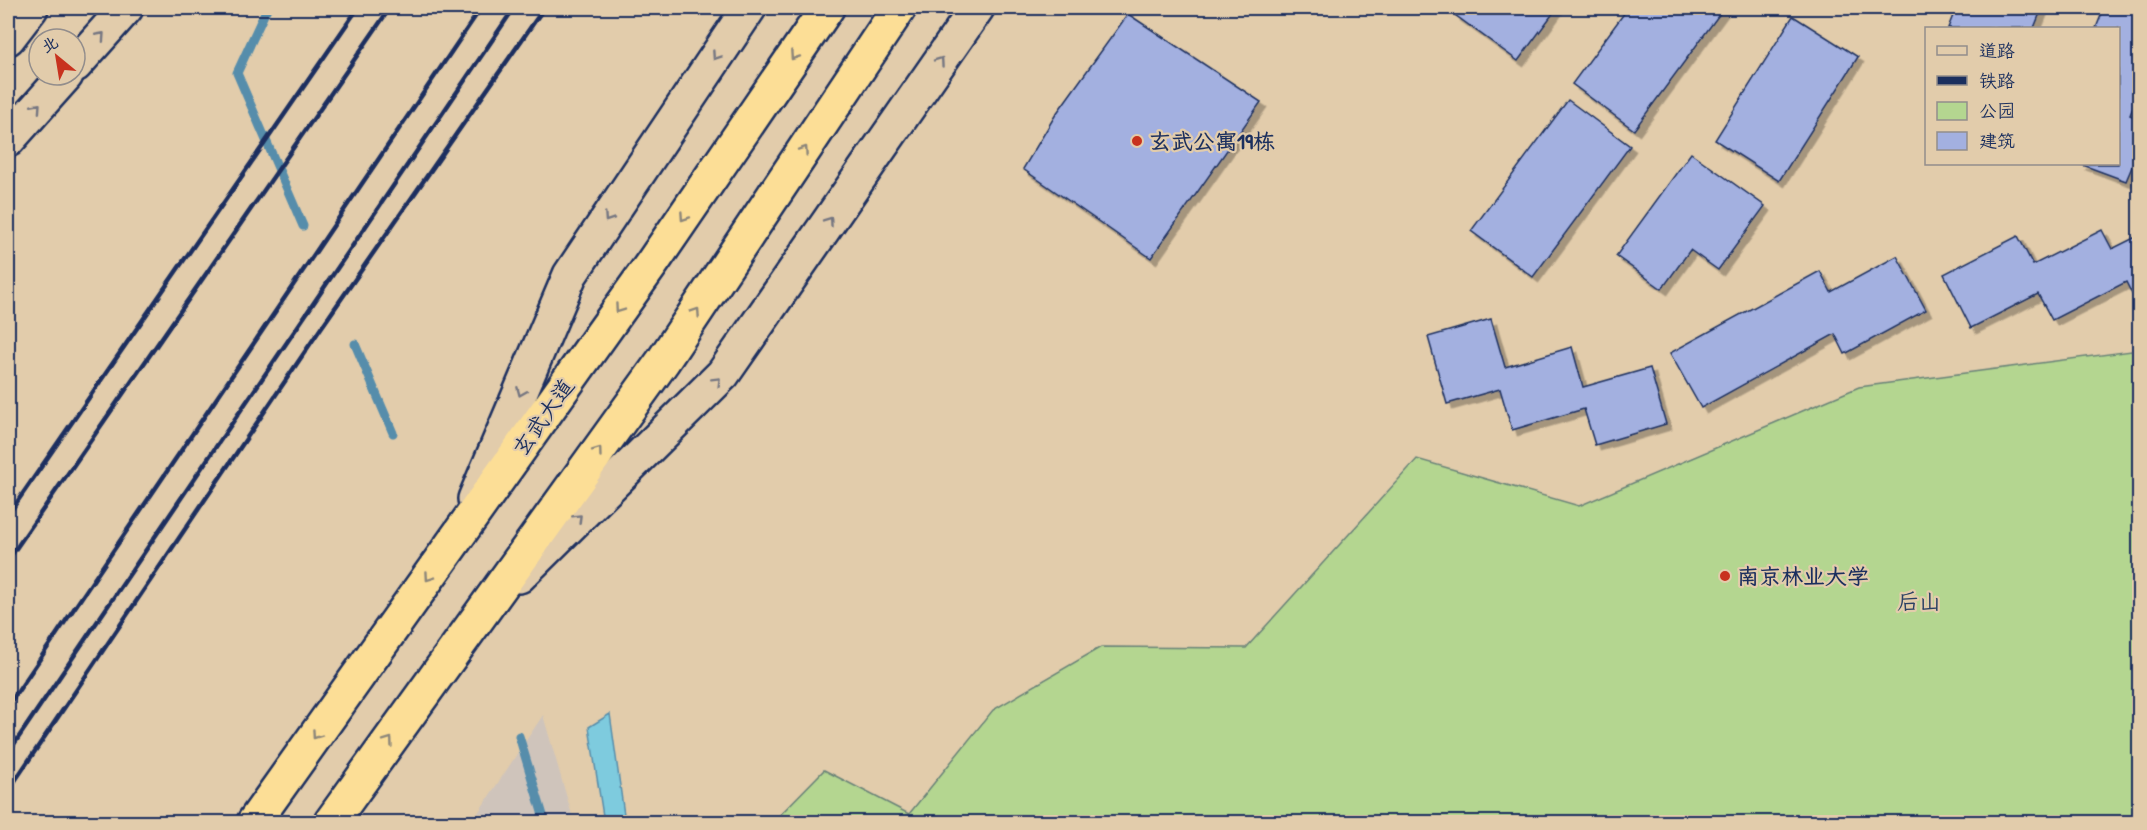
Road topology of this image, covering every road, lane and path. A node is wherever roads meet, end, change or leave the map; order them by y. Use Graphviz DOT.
graph roads {
  1 [pos="31,8"];
  2 [pos="126,8"];
  3 [pos="748,8"];
  4 [pos="827,8"];
  5 [pos="899,8"];
  6 [pos="977,8"];
  7 [pos="8,38"];
  8 [pos="87,51"];
  9 [pos="55,87"];
  10 [pos="8,140"];
  11 [pos="463,529"];
  12 [pos="477,618"];
  13 [pos="254,822"];
  14 [pos="331,822"];
  1 -- 7 [label="street"];
  8 -- 2 [label="street, one-way"];
  3 -- 11 [label="street, one-way"];
  4 -- 11 [label="highway, 玄武大道, one-way"];
  12 -- 5 [label="highway, one-way"];
  12 -- 6 [label="street, one-way"];
  10 -- 9 [label="street, one-way"];
  11 -- 13 [label="highway, 玄武大道, one-way"];
  14 -- 12 [label="highway, one-way"];
}
